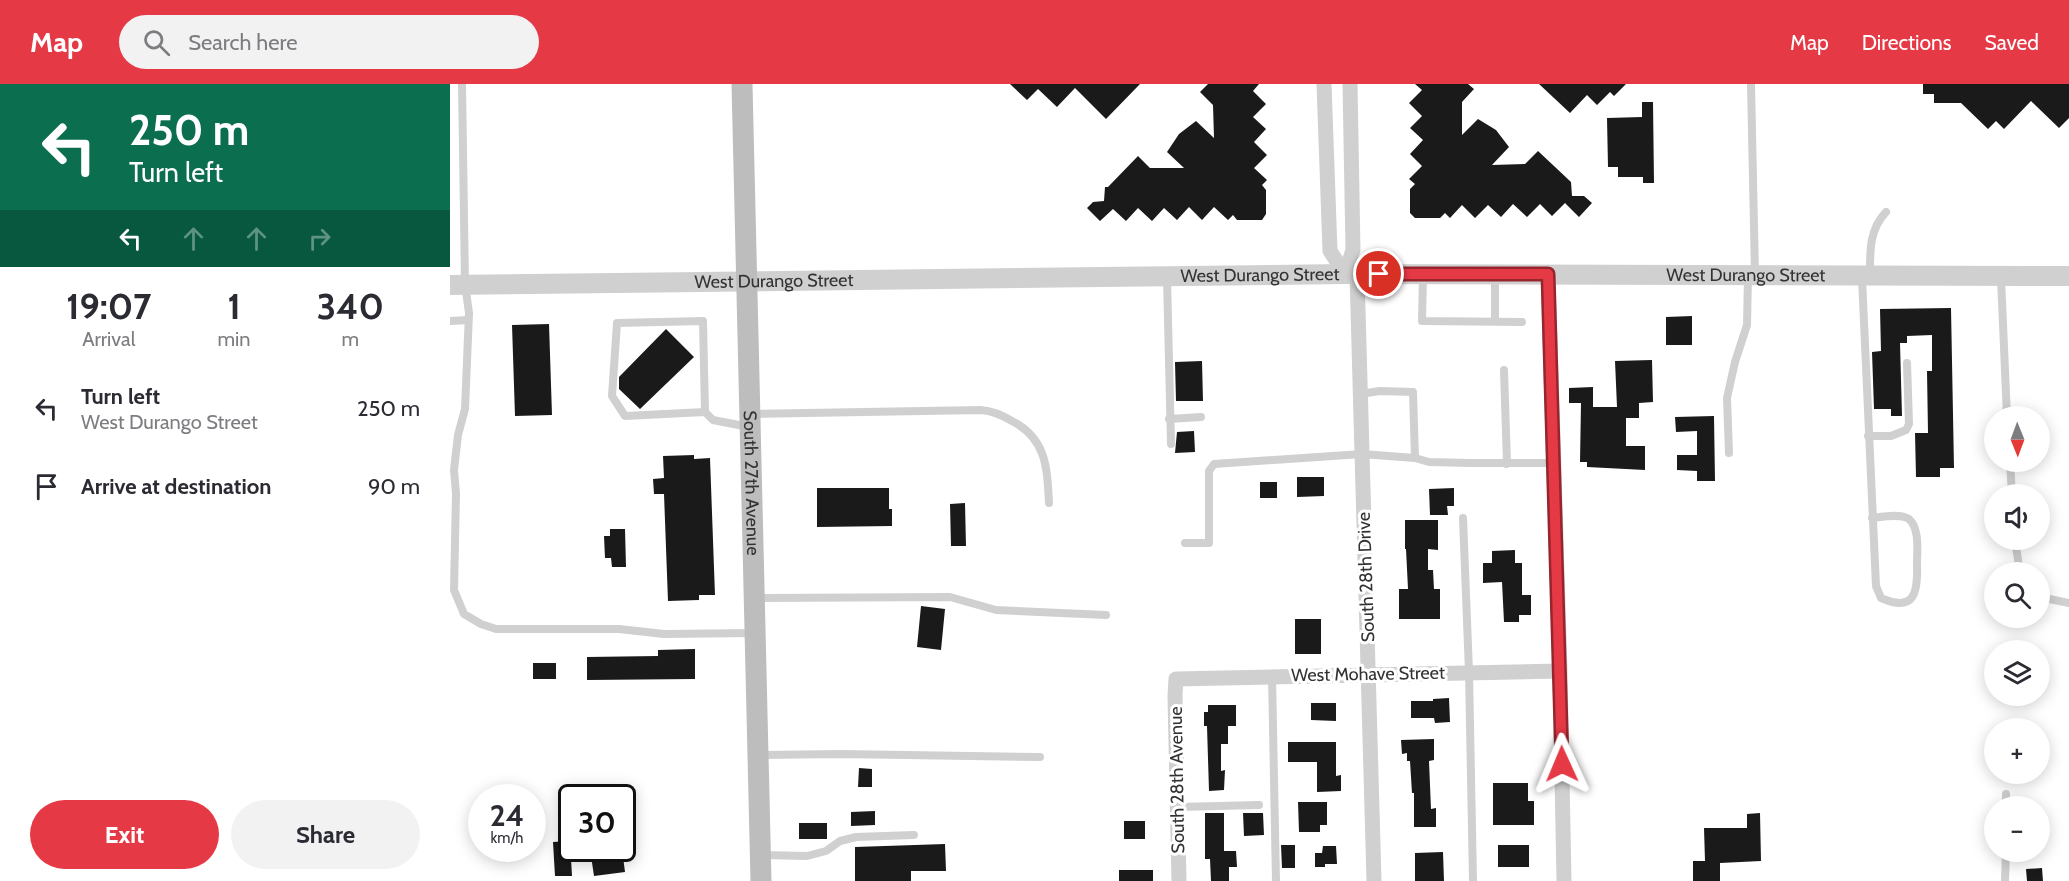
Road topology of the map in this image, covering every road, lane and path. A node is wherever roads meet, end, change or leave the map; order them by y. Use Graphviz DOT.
graph roads {
  1 [pos="462,84"];
  2 [pos="742,84"];
  3 [pos="1324,84"];
  4 [pos="1350,84"];
  5 [pos="1751,84"];
  6 [pos="1886,212"];
  7 [pos="1871,213"];
  8 [pos="1878,221"];
  9 [pos="1351,274"];
  10 [pos="1423,274"];
  11 [pos="1495,274"];
  12 [pos="1548,274"];
  13 [pos="1167,276"];
  14 [pos="1751,276"];
  15 [pos="1866,276"];
  16 [pos="2001,276"];
  17 [pos="2069,276"];
  18 [pos="746,282"];
  19 [pos="458,284"];
  20 [pos="468,320"];
  21 [pos="450,321"];
  22 [pos="1495,321"];
  23 [pos="1522,322"];
  24 [pos="1907,363"];
  25 [pos="1504,370"];
  26 [pos="1360,394"];
  27 [pos="2007,406"];
  28 [pos="705,412"];
  29 [pos="1201,417"];
  30 [pos="1169,419"];
  31 [pos="751,421"];
  32 [pos="450,426"];
  33 [pos="461,426"];
  34 [pos="1868,436"];
  35 [pos="1171,444"];
  36 [pos="1729,453"];
  37 [pos="1362,454"];
  38 [pos="1415,458"];
  39 [pos="1554,463"];
  40 [pos="1507,464"];
  41 [pos="1049,503"];
  42 [pos="1463,518"];
  43 [pos="1872,518"];
  44 [pos="1185,543"];
  45 [pos="754,598"];
  46 [pos="2050,599"];
  47 [pos="2069,603"];
  48 [pos="1106,615"];
  49 [pos="756,633"];
  50 [pos="1560,671"];
  51 [pos="1469,672"];
  52 [pos="1369,673"];
  53 [pos="1272,676"];
  54 [pos="1176,679"];
  55 [pos="758,755"];
  56 [pos="1040,758"];
  57 [pos="1259,805"];
  58 [pos="1178,807"];
  59 [pos="914,835"];
  60 [pos="760,855"];
  61 [pos="2006,862"];
  62 [pos="761,881"];
  63 [pos="1179,881"];
  64 [pos="1276,881"];
  65 [pos="1374,881"];
  66 [pos="1473,881"];
  67 [pos="1564,881"];
  68 [pos="2005,881"];
  1 -- 19 [label="lane"];
  2 -- 18 [label="main road, South 27th Avenue"];
  3 -- 9 [label="street"];
  4 -- 9 [label="street"];
  5 -- 14 [label="lane"];
  6 -- 8 [label="lane"];
  7 -- 8 [label="lane"];
  8 -- 15 [label="lane"];
  9 -- 10 [label="street, West Durango Street"];
  9 -- 13 [label="street, West Durango Street"];
  9 -- 26 [label="street, South 28th Drive"];
  10 -- 11 [label="street, West Durango Street"];
  10 -- 22 [label="lane"];
  11 -- 12 [label="street, West Durango Street"];
  11 -- 22 [label="lane"];
  12 -- 14 [label="street, West Durango Street"];
  12 -- 39 [label="street"];
  13 -- 18 [label="street, West Durango Street"];
  13 -- 30 [label="lane"];
  14 -- 15 [label="street, West Durango Street"];
  14 -- 36 [label="lane"];
  15 -- 16 [label="street, West Durango Street"];
  15 -- 34 [label="lane"];
  16 -- 17 [label="street, West Durango Street"];
  16 -- 27 [label="lane"];
  18 -- 19 [label="street, West Durango Street"];
  18 -- 31 [label="main road, South 27th Avenue"];
  19 -- 20 [label="lane"];
  20 -- 21 [label="lane"];
  20 -- 33 [label="lane"];
  22 -- 23 [label="lane"];
  24 -- 34 [label="lane"];
  25 -- 40 [label="lane"];
  26 -- 37 [label="street, South 28th Drive"];
  26 -- 38 [label="lane"];
  28 -- 28 [label="lane"];
  28 -- 31 [label="lane"];
  29 -- 30 [label="lane"];
  30 -- 35 [label="lane"];
  31 -- 41 [label="lane"];
  31 -- 45 [label="main road, South 27th Avenue"];
  32 -- 33 [label="lane"];
  33 -- 49 [label="lane"];
  34 -- 43 [label="lane"];
  37 -- 38 [label="lane"];
  37 -- 44 [label="lane"];
  37 -- 52 [label="street, South 28th Drive"];
  38 -- 40 [label="lane"];
  39 -- 40 [label="lane"];
  39 -- 50 [label="street"];
  42 -- 51 [label="lane"];
  43 -- 43 [label="lane"];
  45 -- 48 [label="lane"];
  45 -- 49 [label="main road, South 27th Avenue"];
  46 -- 47 [label="lane"];
  49 -- 55 [label="main road, South 27th Avenue"];
  50 -- 51 [label="street, West Mohave Street"];
  50 -- 67 [label="street"];
  51 -- 52 [label="street, West Mohave Street"];
  51 -- 66 [label="lane"];
  52 -- 53 [label="street, West Mohave Street"];
  52 -- 65 [label="street, South 28th Drive"];
  53 -- 54 [label="street, West Mohave Street"];
  53 -- 64 [label="lane"];
  54 -- 58 [label="street, South 28th Avenue"];
  55 -- 56 [label="lane"];
  55 -- 60 [label="main road, South 27th Avenue"];
  57 -- 58 [label="lane"];
  58 -- 63 [label="street, South 28th Avenue"];
  59 -- 60 [label="lane"];
  60 -- 62 [label="main road, South 27th Avenue"];
  61 -- 68 [label="lane"];
}
